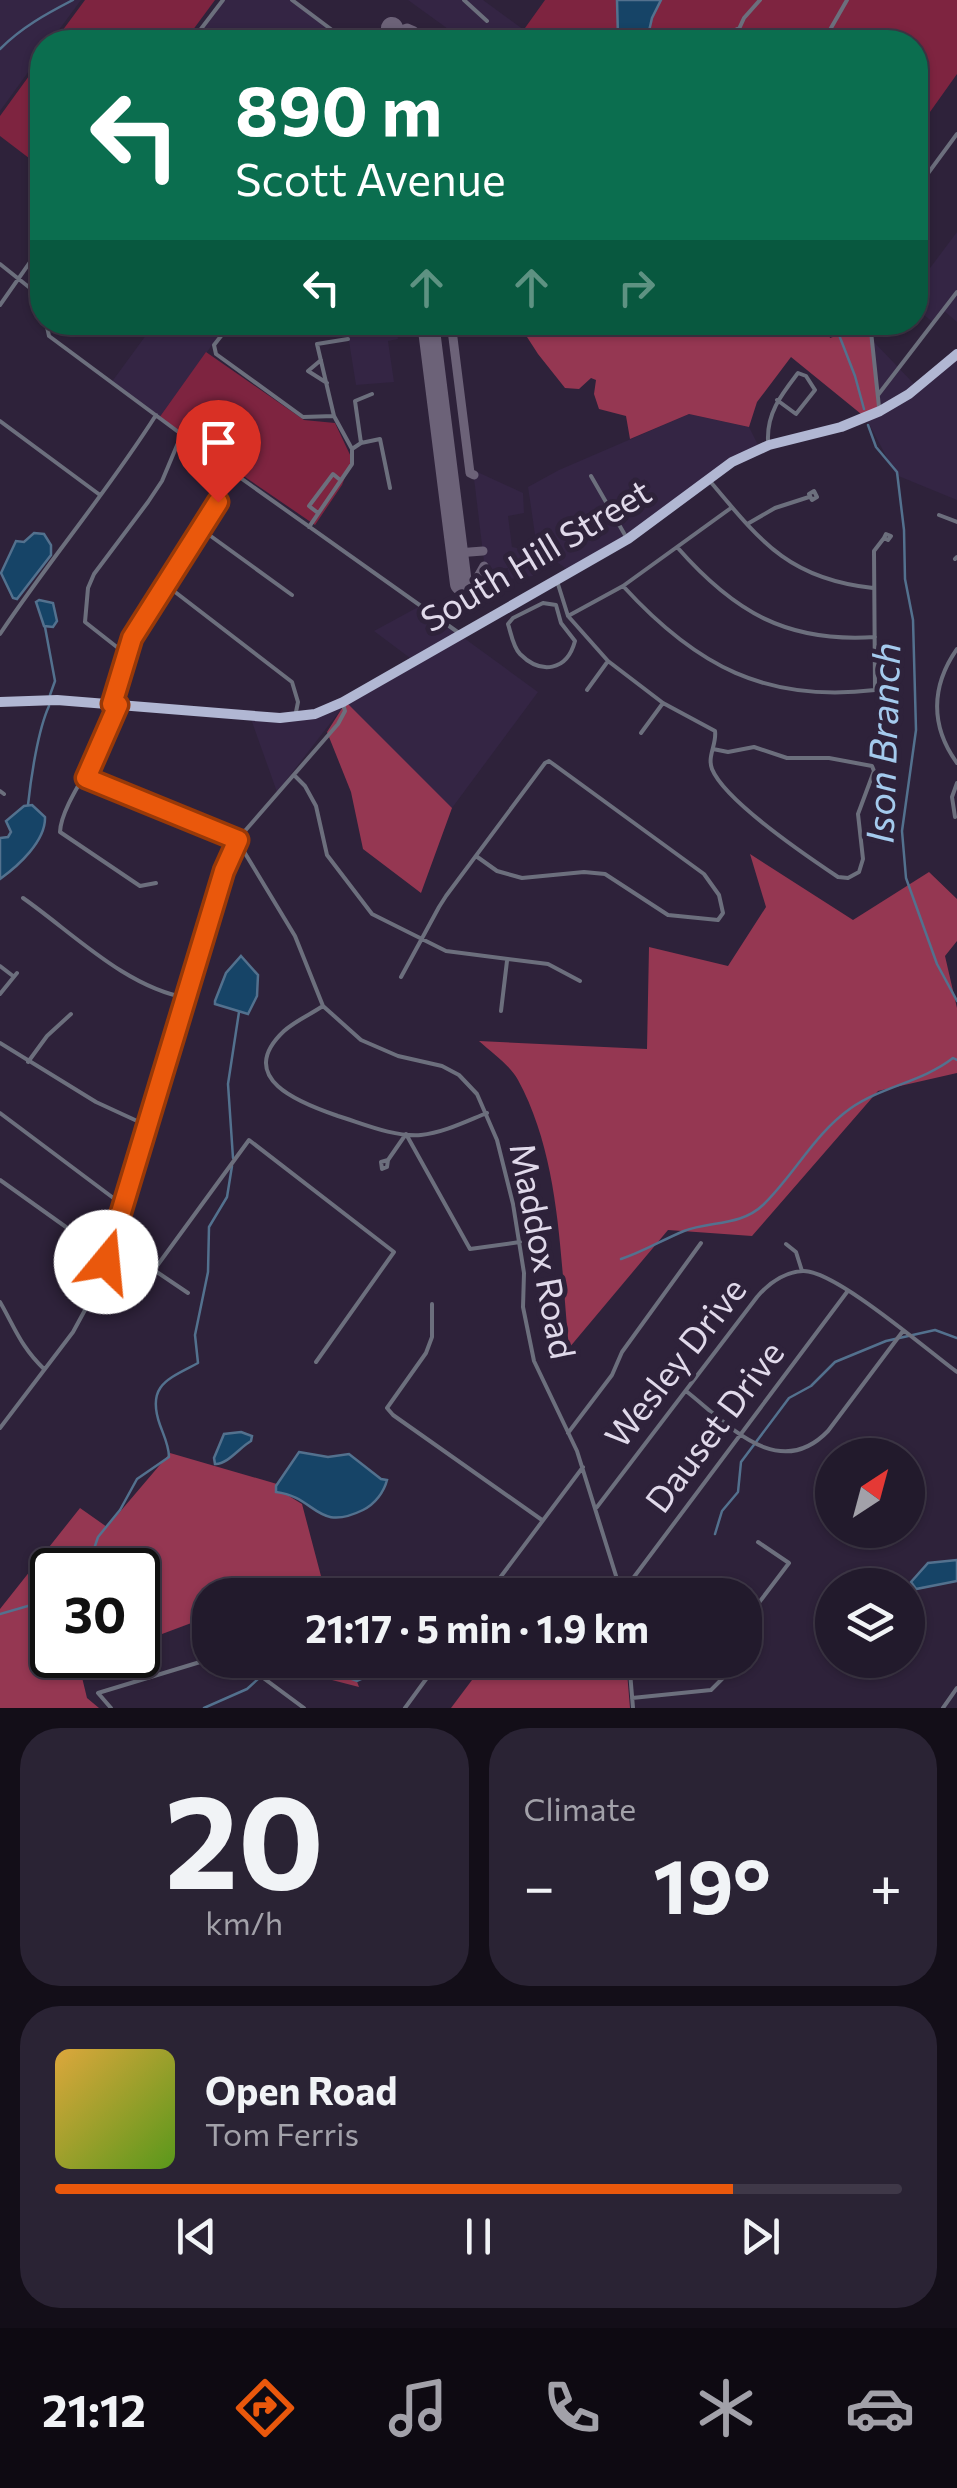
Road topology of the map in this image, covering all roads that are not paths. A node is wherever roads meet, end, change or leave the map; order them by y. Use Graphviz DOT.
graph roads {
  1 [pos="222,0"];
  2 [pos="292,0"];
  3 [pos="464,0"];
  4 [pos="478,0"];
  5 [pos="760,0"];
  6 [pos="847,0"];
  7 [pos="473,6"];
  8 [pos="487,21"];
  9 [pos="737,29"];
  10 [pos="200,30"];
  11 [pos="332,30"];
  12 [pos="830,30"];
  13 [pos="957,135"];
  14 [pos="928,174"];
  15 [pos="30,262"];
  16 [pos="0,264"];
  17 [pos="18,278"];
  18 [pos="30,288"];
  19 [pos="957,292"];
  20 [pos="0,305"];
  21 [pos="928,329"];
  22 [pos="48,335"];
  23 [pos="222,335"];
  24 [pos="871,335"];
  25 [pos="924,335"];
  26 [pos="348,339"];
  27 [pos="957,354"];
  28 [pos="321,360"];
  29 [pos="328,383"];
  30 [pos="372,394"];
  31 [pos="878,394"];
  32 [pos="776,400"];
  33 [pos="880,411"];
  34 [pos="156,415"];
  35 [pos="334,416"];
  36 [pos="0,421"];
  37 [pos="184,437"];
  38 [pos="361,442"];
  39 [pos="769,445"];
  40 [pos="352,449"];
  41 [pos="235,474"];
  42 [pos="591,476"];
  43 [pos="341,480"];
  44 [pos="709,480"];
  45 [pos="390,488"];
  46 [pos="100,496"];
  47 [pos="809,497"];
  48 [pos="732,508"];
  49 [pos="318,513"];
  50 [pos="939,515"];
  51 [pos="957,522"];
  52 [pos="748,524"];
  53 [pos="309,526"];
  54 [pos="201,529"];
  55 [pos="884,538"];
  56 [pos="628,540"];
  57 [pos="677,547"];
  58 [pos="557,581"];
  59 [pos="165,584"];
  60 [pos="623,586"];
  61 [pos="873,588"];
  62 [pos="292,596"];
  63 [pos="511,613"];
  64 [pos="568,616"];
  65 [pos="0,634"];
  66 [pos="460,634"];
  67 [pos="875,637"];
  68 [pos="957,650"];
  69 [pos="127,655"];
  70 [pos="608,661"];
  71 [pos="587,690"];
  72 [pos="0,702"];
  73 [pos="343,702"];
  74 [pos="663,703"];
  75 [pos="115,705"];
  76 [pos="296,717"];
  77 [pos="641,733"];
  78 [pos="713,748"];
  79 [pos="957,762"];
  80 [pos="294,775"];
  81 [pos="86,778"];
  82 [pos="957,782"];
  83 [pos="955,816"];
  84 [pos="238,840"];
  85 [pos="476,856"];
  86 [pos="156,883"];
  87 [pos="23,898"];
  88 [pos="420,940"];
  89 [pos="507,959"];
  90 [pos="0,966"];
  91 [pos="401,977"];
  92 [pos="580,980"];
  93 [pos="0,994"];
  94 [pos="186,998"];
  95 [pos="323,1006"];
  96 [pos="501,1011"];
  97 [pos="71,1014"];
  98 [pos="0,1043"];
  99 [pos="28,1062"];
  100 [pos="0,1113"];
  101 [pos="488,1113"];
  102 [pos="148,1126"];
  103 [pos="406,1134"];
  104 [pos="388,1160"];
  105 [pos="0,1180"];
  106 [pos="124,1206"];
  107 [pos="520,1242"];
  108 [pos="701,1243"];
  109 [pos="786,1244"];
  110 [pos="108,1257"];
  111 [pos="154,1270"];
  112 [pos="802,1271"];
  113 [pos="848,1291"];
  114 [pos="188,1293"];
  115 [pos="0,1302"];
  116 [pos="432,1304"];
  117 [pos="903,1332"];
  118 [pos="316,1362"];
  119 [pos="44,1369"];
  120 [pos="957,1372"];
  121 [pos="686,1391"];
  122 [pos="0,1428"];
  123 [pos="568,1433"];
  124 [pos="742,1434"];
  125 [pos="583,1466"];
  126 [pos="597,1507"];
  127 [pos="542,1520"];
  128 [pos="758,1542"];
  129 [pos="499,1578"];
  130 [pos="617,1578"];
  131 [pos="634,1578"];
  132 [pos="762,1599"];
  133 [pos="192,1665"];
  134 [pos="265,1678"];
  135 [pos="427,1678"];
  136 [pos="631,1678"];
  137 [pos="722,1678"];
  138 [pos="957,1688"];
  139 [pos="632,1698"];
  140 [pos="947,1707"];
  141 [pos="111,1708"];
  142 [pos="304,1708"];
  143 [pos="405,1708"];
  144 [pos="633,1708"];
  1 -- 10 [label="street"];
  2 -- 11 [label="street"];
  3 -- 7 [label="street"];
  4 -- 7 [label="street"];
  5 -- 9 [label="street"];
  6 -- 12 [label="street"];
  7 -- 8 [label="street"];
  13 -- 14 [label="street"];
  15 -- 17 [label="street"];
  16 -- 17 [label="street"];
  17 -- 18 [label="street"];
  17 -- 20 [label="street"];
  19 -- 21 [label="street"];
  22 -- 34 [label="street"];
  23 -- 35 [label="street"];
  24 -- 31 [label="street"];
  25 -- 31 [label="street"];
  26 -- 28 [label="street"];
  27 -- 33 [label="main road, South Hill Street"];
  28 -- 29 [label="street"];
  28 -- 29 [label="street"];
  29 -- 35 [label="street"];
  30 -- 38 [label="street"];
  31 -- 33 [label="street"];
  32 -- 32 [label="street"];
  32 -- 39 [label="street"];
  33 -- 39 [label="main road, South Hill Street"];
  34 -- 37 [label="street"];
  34 -- 46 [label="street"];
  35 -- 40 [label="street"];
  36 -- 46 [label="street"];
  37 -- 41 [label="street"];
  37 -- 69 [label="street"];
  38 -- 40 [label="street"];
  38 -- 45 [label="street"];
  39 -- 44 [label="main road, South Hill Street"];
  40 -- 43 [label="street"];
  41 -- 53 [label="street"];
  41 -- 54 [label="street"];
  42 -- 56 [label="street"];
  43 -- 49 [label="street"];
  43 -- 49 [label="street"];
  44 -- 48 [label="street"];
  44 -- 56 [label="main road, South Hill Street"];
  46 -- 65 [label="street"];
  47 -- 52 [label="street"];
  48 -- 52 [label="street"];
  48 -- 57 [label="street"];
  49 -- 53 [label="street"];
  50 -- 51 [label="street"];
  52 -- 61 [label="street"];
  53 -- 66 [label="street"];
  54 -- 59 [label="street"];
  54 -- 62 [label="street"];
  55 -- 61 [label="street"];
  56 -- 58 [label="main road, South Hill Street"];
  57 -- 60 [label="street"];
  57 -- 67 [label="street"];
  58 -- 63 [label="main road, South Hill Street"];
  58 -- 64 [label="street"];
  59 -- 69 [label="street"];
  59 -- 76 [label="street"];
  60 -- 64 [label="street"];
  60 -- 67 [label="street"];
  61 -- 67 [label="street"];
  63 -- 63 [label="street"];
  63 -- 66 [label="main road, South Hill Street"];
  64 -- 70 [label="street"];
  66 -- 73 [label="main road, South Hill Street"];
  68 -- 79 [label="street"];
  69 -- 75 [label="street"];
  70 -- 71 [label="street"];
  70 -- 74 [label="street"];
  72 -- 75 [label="main road, South Hill Street"];
  73 -- 76 [label="main road, South Hill Street"];
  73 -- 80 [label="street"];
  74 -- 77 [label="street"];
  74 -- 78 [label="street"];
  75 -- 76 [label="main road, South Hill Street"];
  75 -- 81 [label="street"];
  78 -- 78 [label="street"];
  80 -- 84 [label="street"];
  80 -- 88 [label="street"];
  81 -- 84 [label="street"];
  81 -- 86 [label="street"];
  82 -- 83 [label="street"];
  84 -- 94 [label="street"];
  84 -- 95 [label="street, Maddox Road"];
  85 -- 85 [label="street"];
  85 -- 88 [label="street"];
  87 -- 94 [label="street"];
  88 -- 89 [label="street"];
  88 -- 91 [label="street"];
  89 -- 92 [label="street"];
  89 -- 96 [label="street"];
  90 -- 93 [label="street"];
  94 -- 102 [label="street"];
  95 -- 101 [label="street, Maddox Road"];
  95 -- 103 [label="street"];
  97 -- 99 [label="street"];
  98 -- 99 [label="street"];
  99 -- 102 [label="street"];
  100 -- 106 [label="street"];
  101 -- 103 [label="street"];
  101 -- 107 [label="street, Maddox Road"];
  102 -- 106 [label="street"];
  103 -- 104 [label="street"];
  103 -- 107 [label="street"];
  105 -- 110 [label="street"];
  106 -- 110 [label="street"];
  107 -- 123 [label="street, Maddox Road"];
  108 -- 123 [label="street"];
  109 -- 112 [label="street"];
  110 -- 111 [label="street"];
  110 -- 119 [label="street"];
  111 -- 114 [label="street"];
  111 -- 118 [label="street"];
  112 -- 113 [label="street"];
  112 -- 121 [label="street, Wesley Drive"];
  113 -- 117 [label="street"];
  113 -- 124 [label="street, Dauset Drive"];
  115 -- 119 [label="street"];
  116 -- 127 [label="street"];
  117 -- 120 [label="street"];
  117 -- 124 [label="street"];
  119 -- 122 [label="street"];
  121 -- 124 [label="street"];
  121 -- 126 [label="street, Wesley Drive"];
  123 -- 125 [label="street, Maddox Road"];
  124 -- 131 [label="street, Dauset Drive"];
  125 -- 126 [label="street, Maddox Road"];
  125 -- 127 [label="street"];
  126 -- 130 [label="street, Maddox Road"];
  127 -- 129 [label="street"];
  128 -- 132 [label="street"];
  133 -- 141 [label="street"];
  134 -- 142 [label="street"];
  135 -- 143 [label="street"];
  136 -- 139 [label="street"];
  137 -- 139 [label="street"];
  138 -- 140 [label="street"];
  139 -- 144 [label="street"];
}
